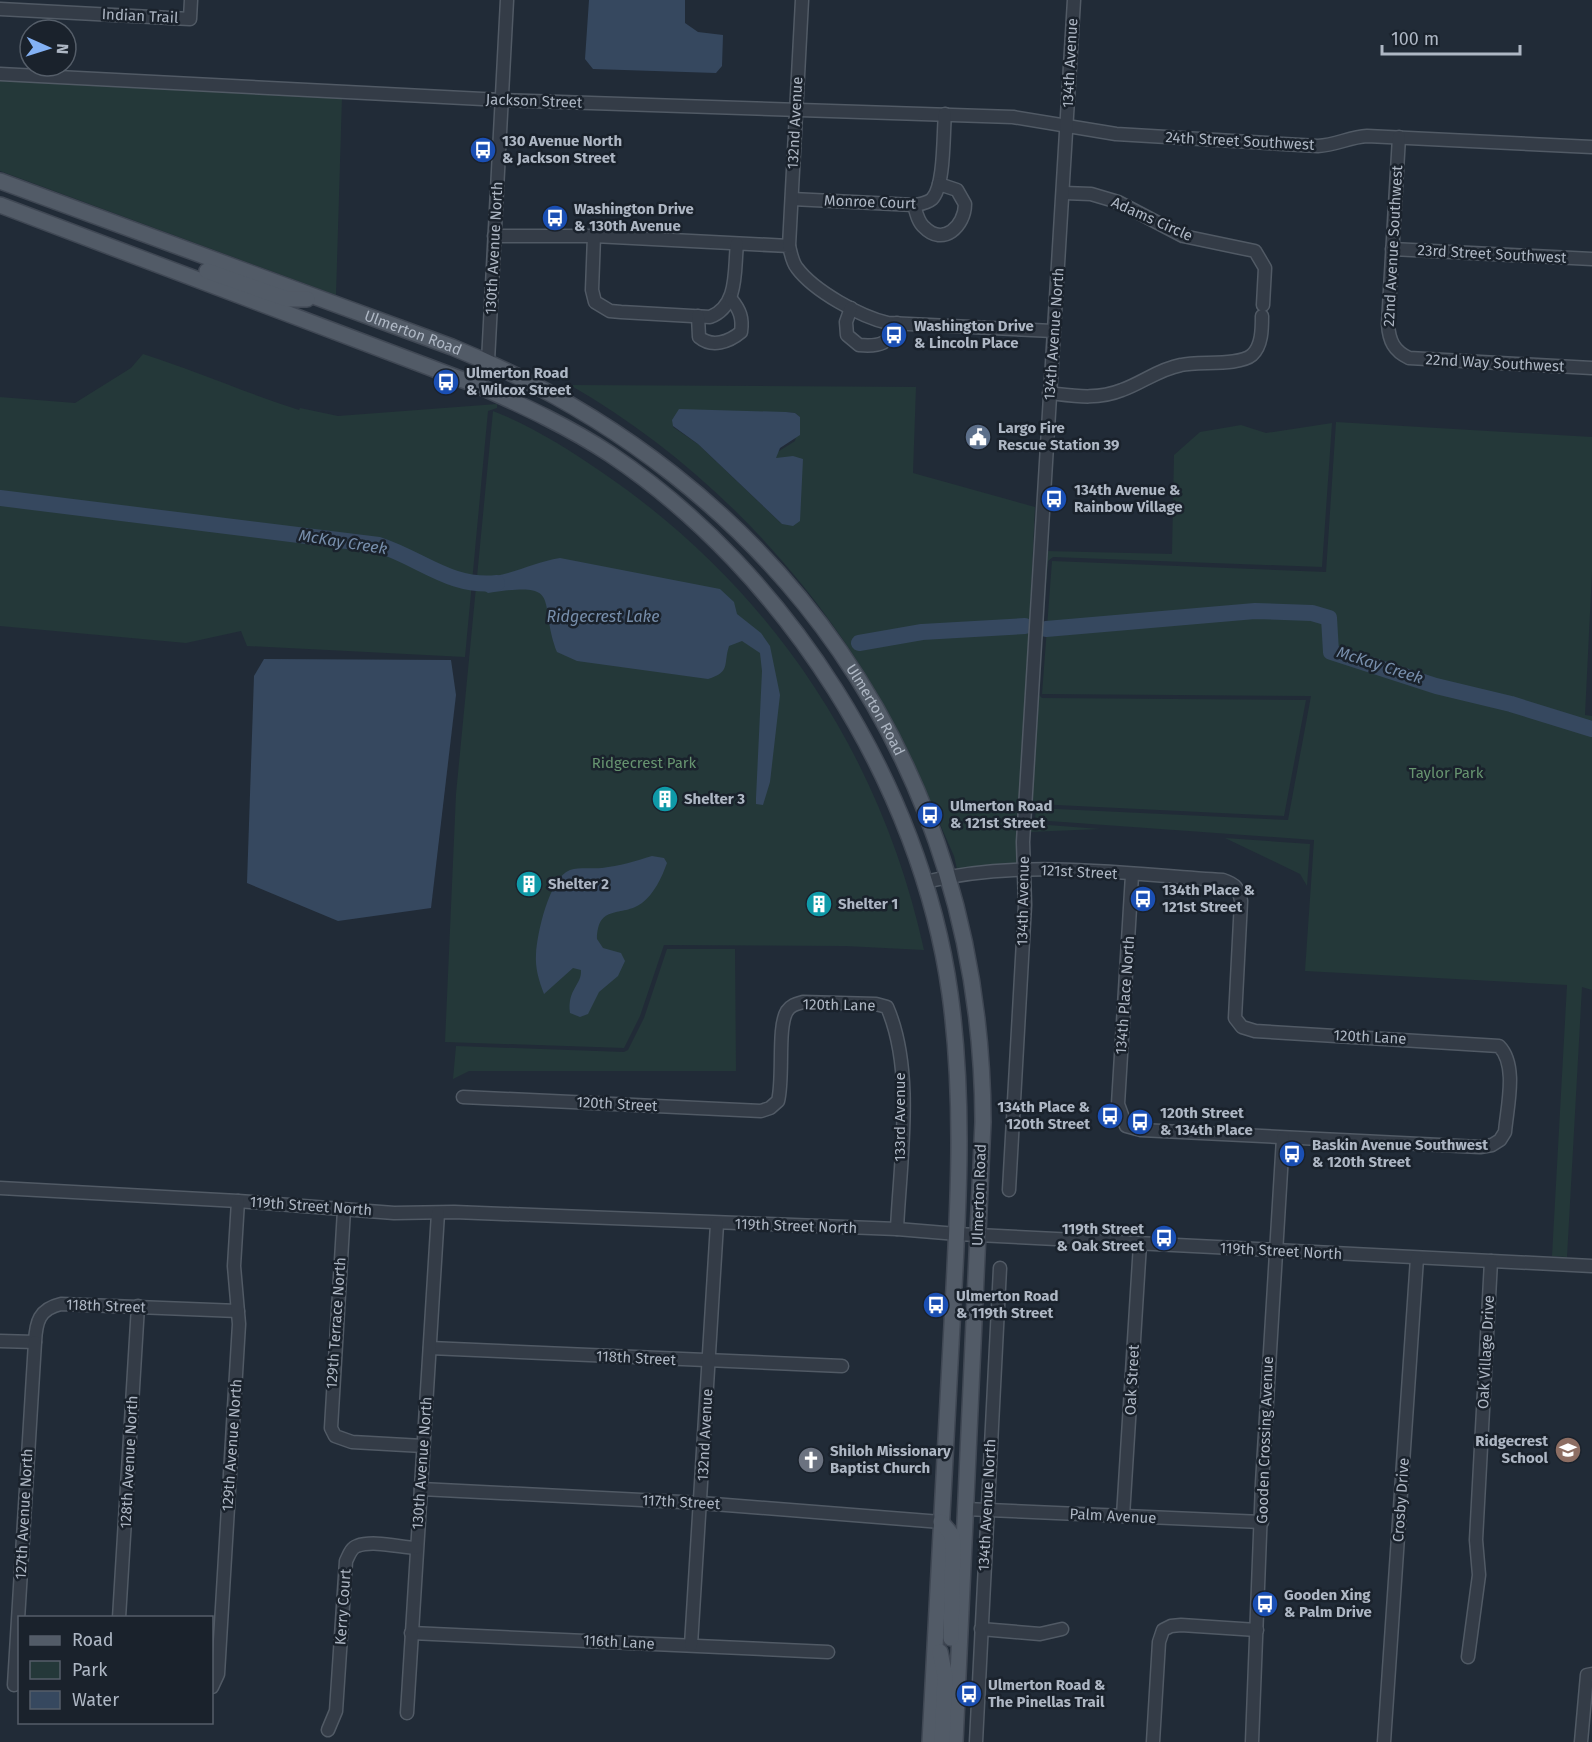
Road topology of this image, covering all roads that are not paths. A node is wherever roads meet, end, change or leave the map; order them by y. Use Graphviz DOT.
graph roads {
  1 [pos="191,0"];
  2 [pos="507,0"];
  3 [pos="801,0"];
  4 [pos="1074,0"];
  5 [pos="9,6"];
  6 [pos="0,74"];
  7 [pos="502,100"];
  8 [pos="795,108"];
  9 [pos="945,114"];
  10 [pos="1067,127"];
  11 [pos="1399,137"];
  12 [pos="1592,147"];
  13 [pos="0,181"];
  14 [pos="939,184"];
  15 [pos="1064,193"];
  16 [pos="792,200"];
  17 [pos="0,205"];
  18 [pos="914,205"];
  19 [pos="494,236"];
  20 [pos="594,236"];
  21 [pos="737,244"];
  22 [pos="789,246"];
  23 [pos="1392,249"];
  24 [pos="1592,259"];
  25 [pos="187,274"];
  26 [pos="319,299"];
  27 [pos="731,299"];
  28 [pos="851,308"];
  29 [pos="698,316"];
  30 [pos="897,323"];
  31 [pos="1053,331"];
  32 [pos="1398,353"];
  33 [pos="488,361"];
  34 [pos="1592,368"];
  35 [pos="479,386"];
  36 [pos="1049,393"];
  37 [pos="1037,612"];
  38 [pos="1024,868"];
  39 [pos="1132,874"];
  40 [pos="948,876"];
  41 [pos="925,882"];
  42 [pos="887,1007"];
  43 [pos="1235,1018"];
  44 [pos="464,1097"];
  45 [pos="770,1108"];
  46 [pos="1283,1138"];
  47 [pos="0,1188"];
  48 [pos="1009,1190"];
  49 [pos="238,1201"];
  50 [pos="344,1210"];
  51 [pos="438,1213"];
  52 [pos="717,1224"];
  53 [pos="897,1229"];
  54 [pos="957,1234"];
  55 [pos="978,1235"];
  56 [pos="1140,1244"];
  57 [pos="1276,1250"];
  58 [pos="1417,1258"];
  59 [pos="1491,1261"];
  60 [pos="1592,1266"];
  61 [pos="1000,1268"];
  62 [pos="138,1306"];
  63 [pos="238,1311"];
  64 [pos="0,1341"];
  65 [pos="35,1342"];
  66 [pos="430,1348"];
  67 [pos="709,1362"];
  68 [pos="842,1366"];
  69 [pos="423,1446"];
  70 [pos="420,1489"];
  71 [pos="701,1503"];
  72 [pos="965,1509"];
  73 [pos="986,1510"];
  74 [pos="1123,1516"];
  75 [pos="942,1522"];
  76 [pos="1262,1522"];
  77 [pos="416,1548"];
  78 [pos="21,1616"];
  79 [pos="119,1616"];
  80 [pos="981,1629"];
  81 [pos="1062,1629"];
  82 [pos="1257,1630"];
  83 [pos="411,1633"];
  84 [pos="935,1637"];
  85 [pos="691,1646"];
  86 [pos="828,1652"];
  87 [pos="1468,1657"];
  88 [pos="958,1665"];
  89 [pos="18,1666"];
  90 [pos="1589,1674"];
  91 [pos="0,1685"];
  92 [pos="17,1685"];
  93 [pos="213,1685"];
  94 [pos="407,1713"];
  95 [pos="328,1730"];
  96 [pos="930,1742"];
  97 [pos="942,1742"];
  98 [pos="955,1742"];
  99 [pos="976,1742"];
  100 [pos="1153,1742"];
  101 [pos="1252,1742"];
  102 [pos="1384,1742"];
  103 [pos="1581,1742"];
  1 -- 5 [label="street, Indian Trail"];
  2 -- 7 [label="street, 130th Avenue North"];
  3 -- 8 [label="street, 132nd Avenue"];
  4 -- 10 [label="street, 134th Avenue"];
  6 -- 7 [label="street, Jackson Street"];
  7 -- 8 [label="street, Jackson Street"];
  7 -- 19 [label="street, 130th Avenue North"];
  8 -- 9 [label="street, Jackson Street"];
  8 -- 16 [label="street, 132nd Avenue"];
  9 -- 10 [label="street, Jackson Street"];
  9 -- 14 [label="street"];
  10 -- 11 [label="street, 24th Street Southwest"];
  10 -- 15 [label="street, 134th Avenue North"];
  11 -- 12 [label="street, 24th Street Southwest"];
  11 -- 23 [label="street, 22nd Avenue Southwest"];
  13 -- 26 [label="main road, Ulmerton Road"];
  14 -- 18 [label="street, Monroe Court"];
  14 -- 18 [label="street"];
  15 -- 31 [label="street, 134th Avenue North"];
  15 -- 36 [label="street, Adams Circle"];
  16 -- 18 [label="street, Monroe Court"];
  16 -- 22 [label="street, 132nd Avenue"];
  17 -- 25 [label="main road, Ulmerton Road"];
  19 -- 20 [label="street"];
  19 -- 33 [label="street, 130th Avenue North"];
  20 -- 21 [label="street"];
  20 -- 29 [label="street"];
  21 -- 22 [label="street"];
  21 -- 27 [label="street"];
  22 -- 28 [label="street"];
  23 -- 24 [label="street, 23rd Street Southwest"];
  23 -- 32 [label="street, 22nd Avenue Southwest"];
  25 -- 26 [label="main road"];
  25 -- 35 [label="main road, Ulmerton Road"];
  26 -- 33 [label="main road, Ulmerton Road"];
  27 -- 29 [label="street"];
  27 -- 29 [label="street"];
  28 -- 30 [label="street"];
  28 -- 30 [label="street"];
  30 -- 31 [label="street"];
  31 -- 36 [label="street, 134th Avenue North"];
  32 -- 34 [label="street, 22nd Way Southwest"];
  33 -- 35 [label="street, 130th Avenue North"];
  33 -- 40 [label="main road, Ulmerton Road"];
  35 -- 41 [label="main road, Ulmerton Road"];
  36 -- 37 [label="street, 134th Avenue North"];
  37 -- 38 [label="street, 134th Avenue"];
  38 -- 39 [label="street, 121st Street"];
  38 -- 40 [label="street, 121st Street"];
  38 -- 48 [label="street, 134th Avenue"];
  39 -- 43 [label="street, 121st Street"];
  39 -- 46 [label="street, 134th Place North"];
  40 -- 41 [label="street, 121st Street"];
  40 -- 55 [label="main road, Ulmerton Road"];
  41 -- 54 [label="main road, Ulmerton Road"];
  42 -- 45 [label="street, 120th Lane"];
  42 -- 53 [label="street, 133rd Avenue"];
  43 -- 46 [label="street, 120th Lane"];
  44 -- 45 [label="street, 120th Street"];
  46 -- 57 [label="street, Gooden Crossing Avenue"];
  47 -- 49 [label="street, 119th Street North"];
  49 -- 50 [label="street, 119th Street North"];
  49 -- 63 [label="street, 129th Avenue North"];
  50 -- 51 [label="street, 119th Street North"];
  50 -- 69 [label="street, 129th Terrace North"];
  51 -- 52 [label="street, 119th Street North"];
  51 -- 66 [label="street, 130th Avenue North"];
  52 -- 53 [label="street, 119th Street North"];
  52 -- 67 [label="street, 132nd Avenue"];
  53 -- 54 [label="street, 119th Street North"];
  54 -- 55 [label="street, 119th Street North"];
  54 -- 75 [label="main road, Ulmerton Road"];
  55 -- 56 [label="street, 119th Street North"];
  55 -- 72 [label="main road, Ulmerton Road"];
  56 -- 57 [label="street, 119th Street North"];
  56 -- 74 [label="street, Oak Street"];
  57 -- 58 [label="street, 119th Street North"];
  57 -- 76 [label="street, Gooden Crossing Avenue"];
  58 -- 59 [label="street, 119th Street North"];
  58 -- 102 [label="street, Crosby Drive"];
  59 -- 60 [label="street, 119th Street North"];
  59 -- 87 [label="street, Oak Village Drive"];
  61 -- 73 [label="street, 134th Avenue North"];
  62 -- 63 [label="street, 118th Street"];
  62 -- 65 [label="street, 118th Street"];
  62 -- 79 [label="street, 128th Avenue North"];
  63 -- 93 [label="street, 129th Avenue North"];
  64 -- 65 [label="street"];
  65 -- 78 [label="street, 127th Avenue North"];
  66 -- 67 [label="street, 118th Street"];
  66 -- 69 [label="street, 130th Avenue North"];
  67 -- 68 [label="street, 118th Street"];
  67 -- 71 [label="street, 132nd Avenue"];
  69 -- 70 [label="street, 130th Avenue North"];
  70 -- 71 [label="street, 117th Street"];
  70 -- 77 [label="street, 130th Avenue North"];
  71 -- 75 [label="street, 117th Street"];
  71 -- 85 [label="street, 132nd Avenue"];
  72 -- 73 [label="street, Palm Avenue"];
  72 -- 88 [label="main road, Ulmerton Road"];
  73 -- 74 [label="street, Palm Avenue"];
  73 -- 80 [label="street, 134th Avenue North"];
  74 -- 76 [label="street, Palm Avenue"];
  75 -- 84 [label="main road, Ulmerton Road"];
  75 -- 88 [label="main road"];
  76 -- 82 [label="street, Gooden Crossing Avenue"];
  77 -- 83 [label="street, 130th Avenue North"];
  77 -- 95 [label="street, Kerry Court"];
  80 -- 81 [label="street"];
  80 -- 99 [label="street, 134th Avenue North"];
  82 -- 100 [label="street"];
  82 -- 101 [label="street, Gooden Crossing Avenue"];
  83 -- 85 [label="street, 116th Lane"];
  83 -- 94 [label="street, 130th Avenue North"];
  84 -- 96 [label="main road, Ulmerton Road"];
  84 -- 97 [label="main road"];
  85 -- 86 [label="street, 116th Lane"];
  88 -- 98 [label="main road, Ulmerton Road"];
  89 -- 92 [label="street, 127th Avenue North"];
  90 -- 103 [label="street"];
  91 -- 92 [label="street"];
}
